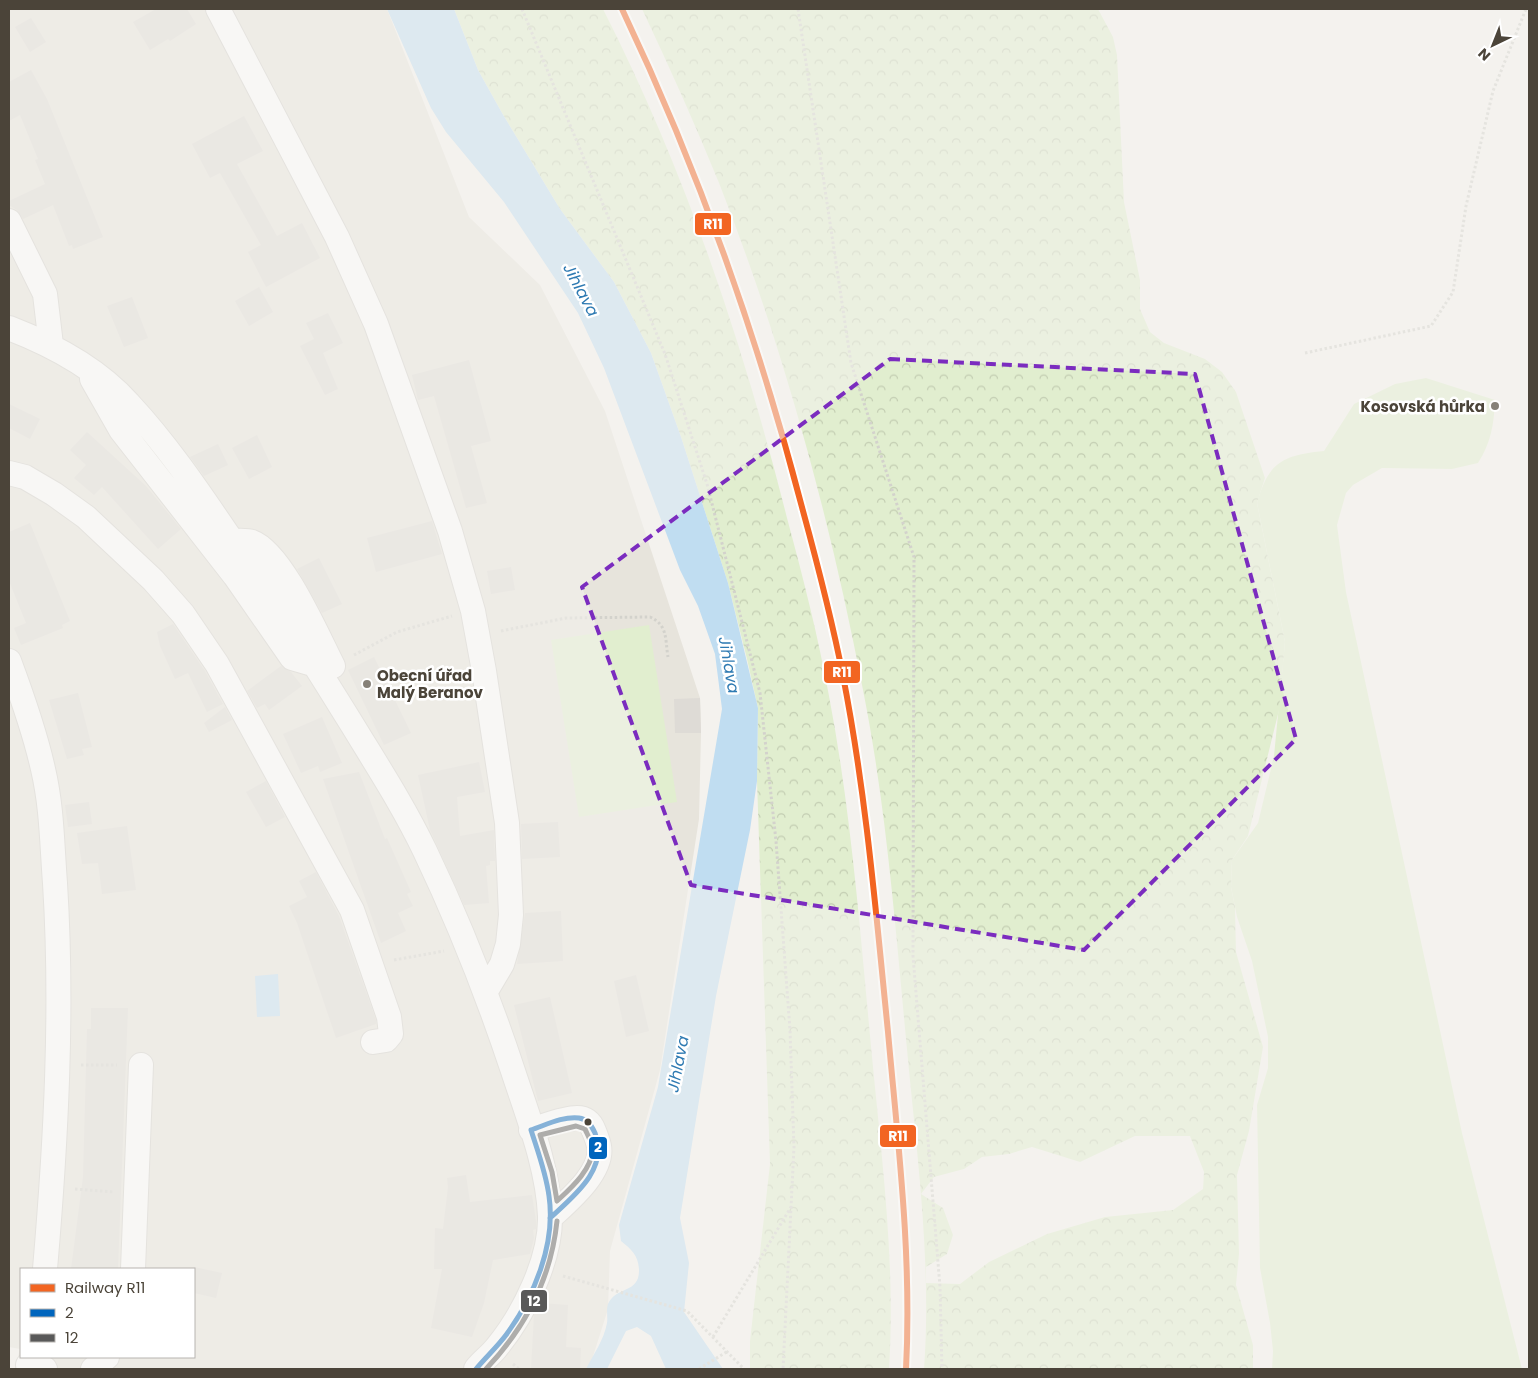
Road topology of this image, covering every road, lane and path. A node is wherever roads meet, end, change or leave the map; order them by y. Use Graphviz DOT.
graph roads {
  1 [pos="218,9"];
  2 [pos="522,9"];
  3 [pos="798,9"];
  4 [pos="1526,9"];
  5 [pos="9,221"];
  6 [pos="9,328"];
  7 [pos="51,345"];
  8 [pos="1306,353"];
  9 [pos="87,368"];
  10 [pos="9,473"];
  11 [pos="472,611"];
  12 [pos="478,636"];
  13 [pos="668,657"];
  14 [pos="9,661"];
  15 [pos="325,665"];
  16 [pos="466,946"];
  17 [pos="366,948"];
  18 [pos="486,991"];
  19 [pos="374,1042"];
  20 [pos="58,1065"];
  21 [pos="141,1065"];
  22 [pos="531,1130"];
  23 [pos="52,1188"];
  24 [pos="136,1194"];
  25 [pos="791,1207"];
  26 [pos="550,1218"];
  27 [pos="45,1268"];
  28 [pos="133,1268"];
  29 [pos="587,1283"];
  30 [pos="714,1337"];
  31 [pos="728,1351"];
  32 [pos="106,1358"];
  33 [pos="93,1369"];
  34 [pos="476,1369"];
  35 [pos="699,1369"];
  36 [pos="744,1369"];
  37 [pos="783,1369"];
  38 [pos="942,1369"];
  1 -- 11 [label="street"];
  2 -- 25 [label="path"];
  3 -- 38 [label="path"];
  4 -- 8 [label="path"];
  5 -- 7 [label="street"];
  6 -- 7 [label="street"];
  7 -- 9 [label="street"];
  9 -- 15 [label="street"];
  9 -- 15 [label="street"];
  10 -- 17 [label="street"];
  11 -- 12 [label="street"];
  11 -- 15 [label="path"];
  12 -- 13 [label="path"];
  12 -- 18 [label="street"];
  14 -- 20 [label="street"];
  15 -- 16 [label="street"];
  16 -- 17 [label="path"];
  16 -- 18 [label="street"];
  17 -- 19 [label="street"];
  18 -- 22 [label="street"];
  20 -- 21 [label="path"];
  20 -- 23 [label="street"];
  21 -- 24 [label="street"];
  22 -- 26 [label="street"];
  22 -- 26 [label="street"];
  23 -- 24 [label="path"];
  23 -- 27 [label="street"];
  24 -- 28 [label="street"];
  25 -- 30 [label="path"];
  25 -- 37 [label="path"];
  26 -- 34 [label="street"];
  29 -- 30 [label="path"];
  30 -- 31 [label="path"];
  31 -- 35 [label="path"];
  31 -- 36 [label="path"];
  32 -- 33 [label="street"];
}
